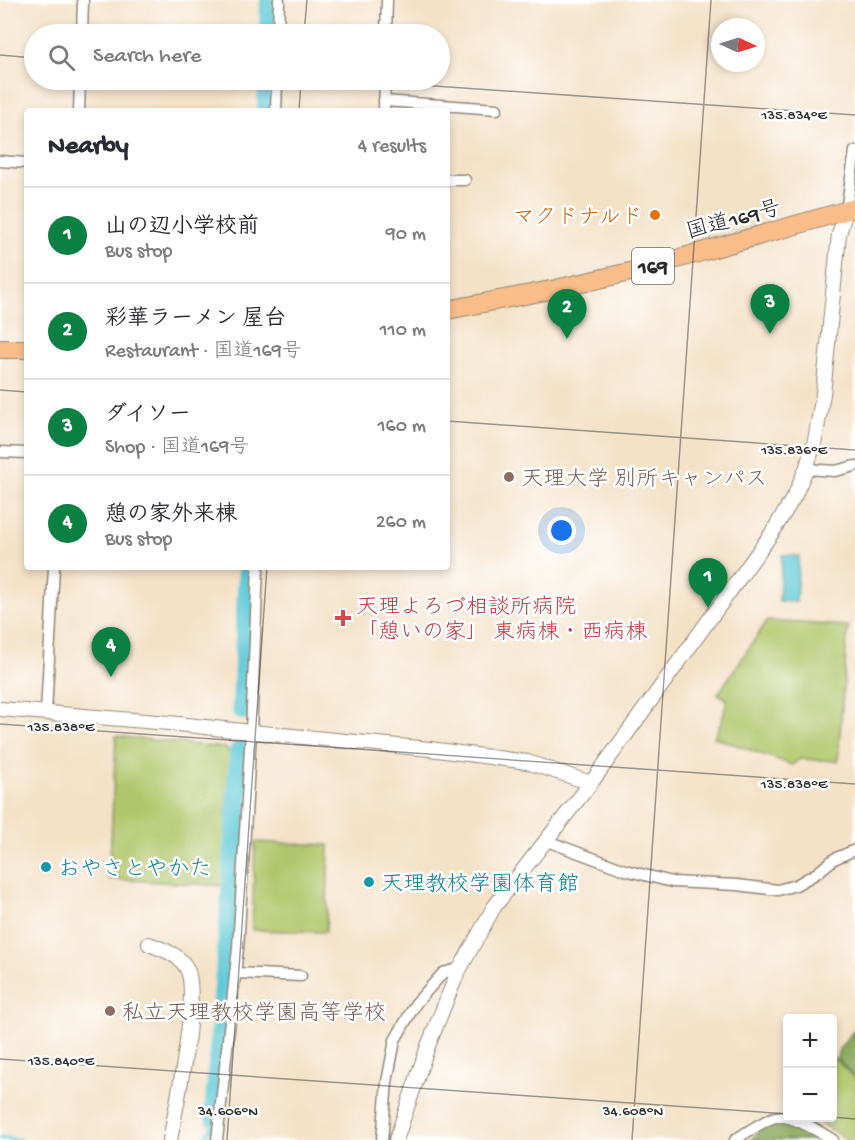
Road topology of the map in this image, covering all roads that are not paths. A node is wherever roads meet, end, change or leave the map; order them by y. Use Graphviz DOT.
graph roads {
  1 [pos="83,0"];
  2 [pos="279,0"];
  3 [pos="387,0"];
  4 [pos="82,24"];
  5 [pos="278,24"];
  6 [pos="386,24"];
  7 [pos="80,90"];
  8 [pos="277,90"];
  9 [pos="385,90"];
  10 [pos="384,106"];
  11 [pos="79,108"];
  12 [pos="276,108"];
  13 [pos="497,109"];
  14 [pos="855,151"];
  15 [pos="0,161"];
  16 [pos="24,163"];
  17 [pos="450,180"];
  18 [pos="465,180"];
  19 [pos="850,210"];
  20 [pos="450,309"];
  21 [pos="0,349"];
  22 [pos="24,349"];
  23 [pos="0,452"];
  24 [pos="24,453"];
  25 [pos="855,466"];
  26 [pos="806,469"];
  27 [pos="54,570"];
  28 [pos="258,570"];
  29 [pos="0,709"];
  30 [pos="46,712"];
  31 [pos="248,732"];
  32 [pos="591,783"];
  33 [pos="547,841"];
  34 [pos="855,850"];
  35 [pos="149,944"];
  36 [pos="461,968"];
  37 [pos="235,972"];
  38 [pos="301,976"];
  39 [pos="170,1140"];
  40 [pos="217,1140"];
  41 [pos="382,1140"];
  42 [pos="396,1140"];
  43 [pos="735,1140"];
  44 [pos="833,1140"];
  1 -- 4 [label="street"];
  2 -- 5 [label="street"];
  3 -- 6 [label="street"];
  7 -- 11 [label="street"];
  8 -- 12 [label="street"];
  9 -- 10 [label="street"];
  10 -- 13 [label="street"];
  14 -- 19 [label="street"];
  15 -- 16 [label="street"];
  17 -- 18 [label="street"];
  19 -- 20 [label="highway, 国道169号 / 169"];
  19 -- 26 [label="street"];
  21 -- 22 [label="highway"];
  23 -- 24 [label="street"];
  25 -- 26 [label="street"];
  26 -- 32 [label="street"];
  27 -- 30 [label="street"];
  28 -- 31 [label="street"];
  29 -- 30 [label="street"];
  30 -- 31 [label="street"];
  31 -- 32 [label="street"];
  31 -- 37 [label="street"];
  32 -- 33 [label="street"];
  33 -- 34 [label="street"];
  33 -- 36 [label="street"];
  35 -- 39 [label="street"];
  36 -- 41 [label="street"];
  36 -- 42 [label="street"];
  37 -- 38 [label="street"];
  37 -- 40 [label="street"];
  43 -- 44 [label="street"];
}
